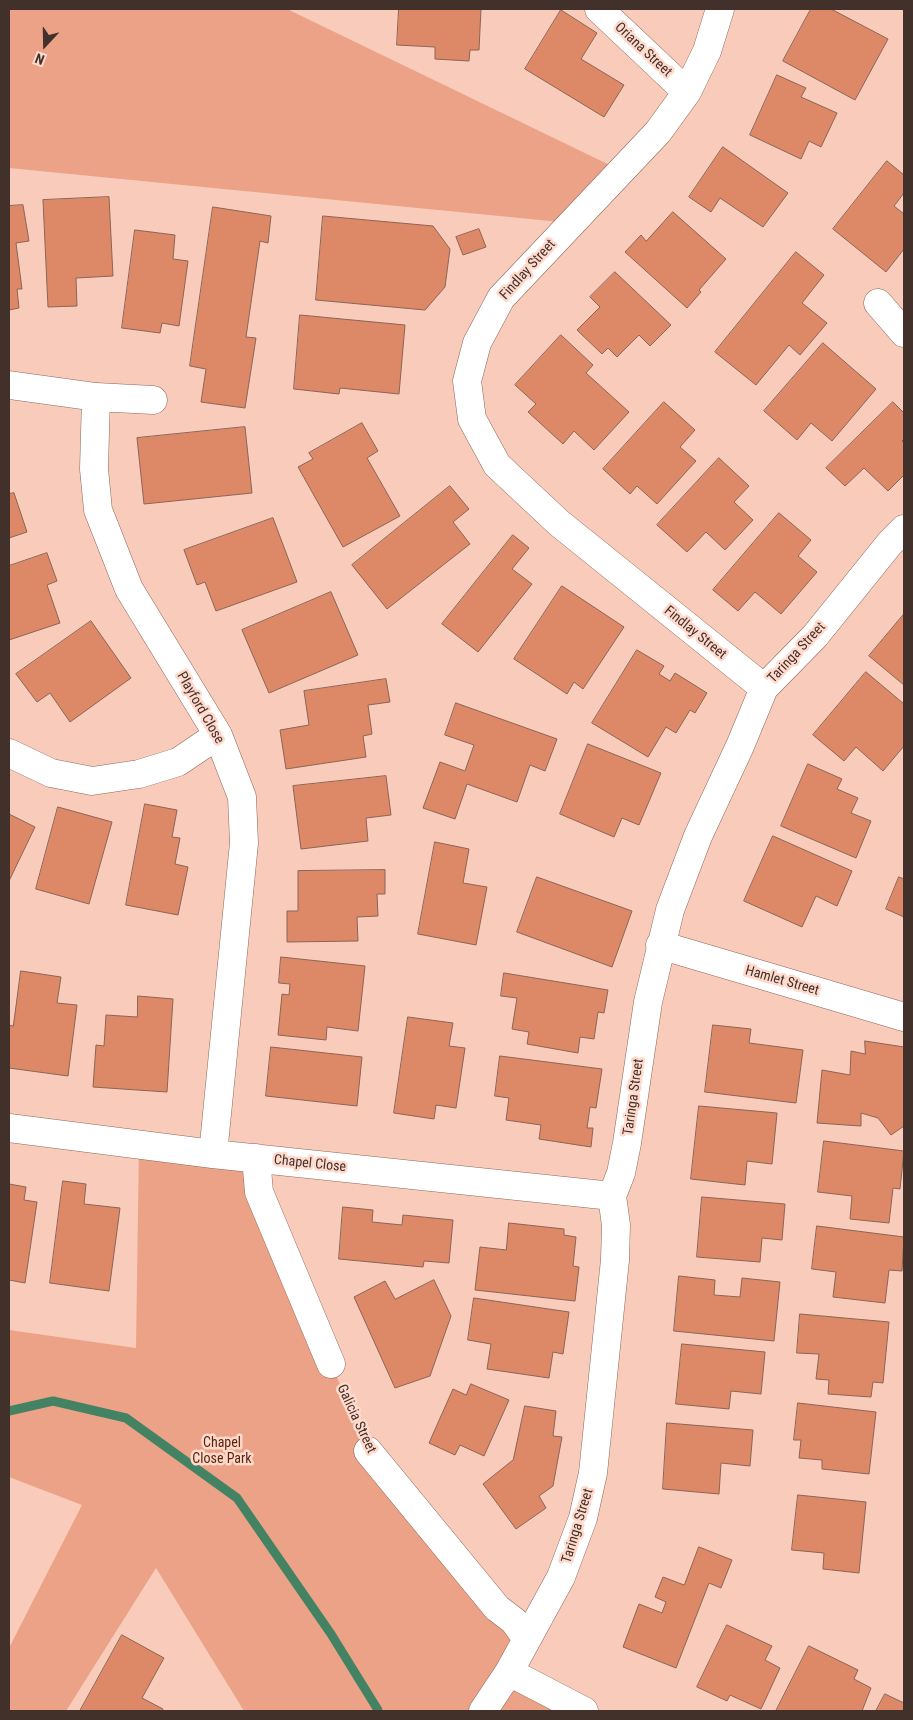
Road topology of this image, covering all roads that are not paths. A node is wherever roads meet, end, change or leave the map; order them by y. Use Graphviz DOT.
graph roads {
  1 [pos="599,9"];
  2 [pos="720,9"];
  3 [pos="687,92"];
  4 [pos="878,304"];
  5 [pos="904,333"];
  6 [pos="9,385"];
  7 [pos="96,397"];
  8 [pos="152,400"];
  9 [pos="904,529"];
  10 [pos="764,688"];
  11 [pos="218,735"];
  12 [pos="9,753"];
  13 [pos="660,945"];
  14 [pos="904,1017"];
  15 [pos="9,1128"];
  16 [pos="213,1154"];
  17 [pos="256,1158"];
  18 [pos="612,1196"];
  19 [pos="331,1364"];
  20 [pos="368,1451"];
  21 [pos="527,1639"];
  22 [pos="509,1672"];
  23 [pos="483,1711"];
  24 [pos="584,1711"];
  1 -- 3 [label="street, Oriana Street"];
  2 -- 3 [label="street, Findlay Street"];
  3 -- 10 [label="street, Findlay Street"];
  4 -- 5 [label="street"];
  6 -- 7 [label="street"];
  7 -- 8 [label="street"];
  7 -- 11 [label="street, Playford Close"];
  9 -- 10 [label="street, Taringa Street"];
  10 -- 13 [label="street, Taringa Street"];
  11 -- 12 [label="street"];
  11 -- 16 [label="street, Playford Close"];
  13 -- 14 [label="street, Hamlet Street"];
  13 -- 18 [label="street, Taringa Street"];
  15 -- 16 [label="street, Chapel Close"];
  16 -- 17 [label="street, Chapel Close"];
  17 -- 18 [label="street, Chapel Close"];
  17 -- 19 [label="street"];
  18 -- 21 [label="street, Taringa Street"];
  20 -- 21 [label="street, Galicia Street"];
  21 -- 22 [label="street, Taringa Street"];
  22 -- 23 [label="street, Taringa Street"];
  22 -- 24 [label="street"];
}
